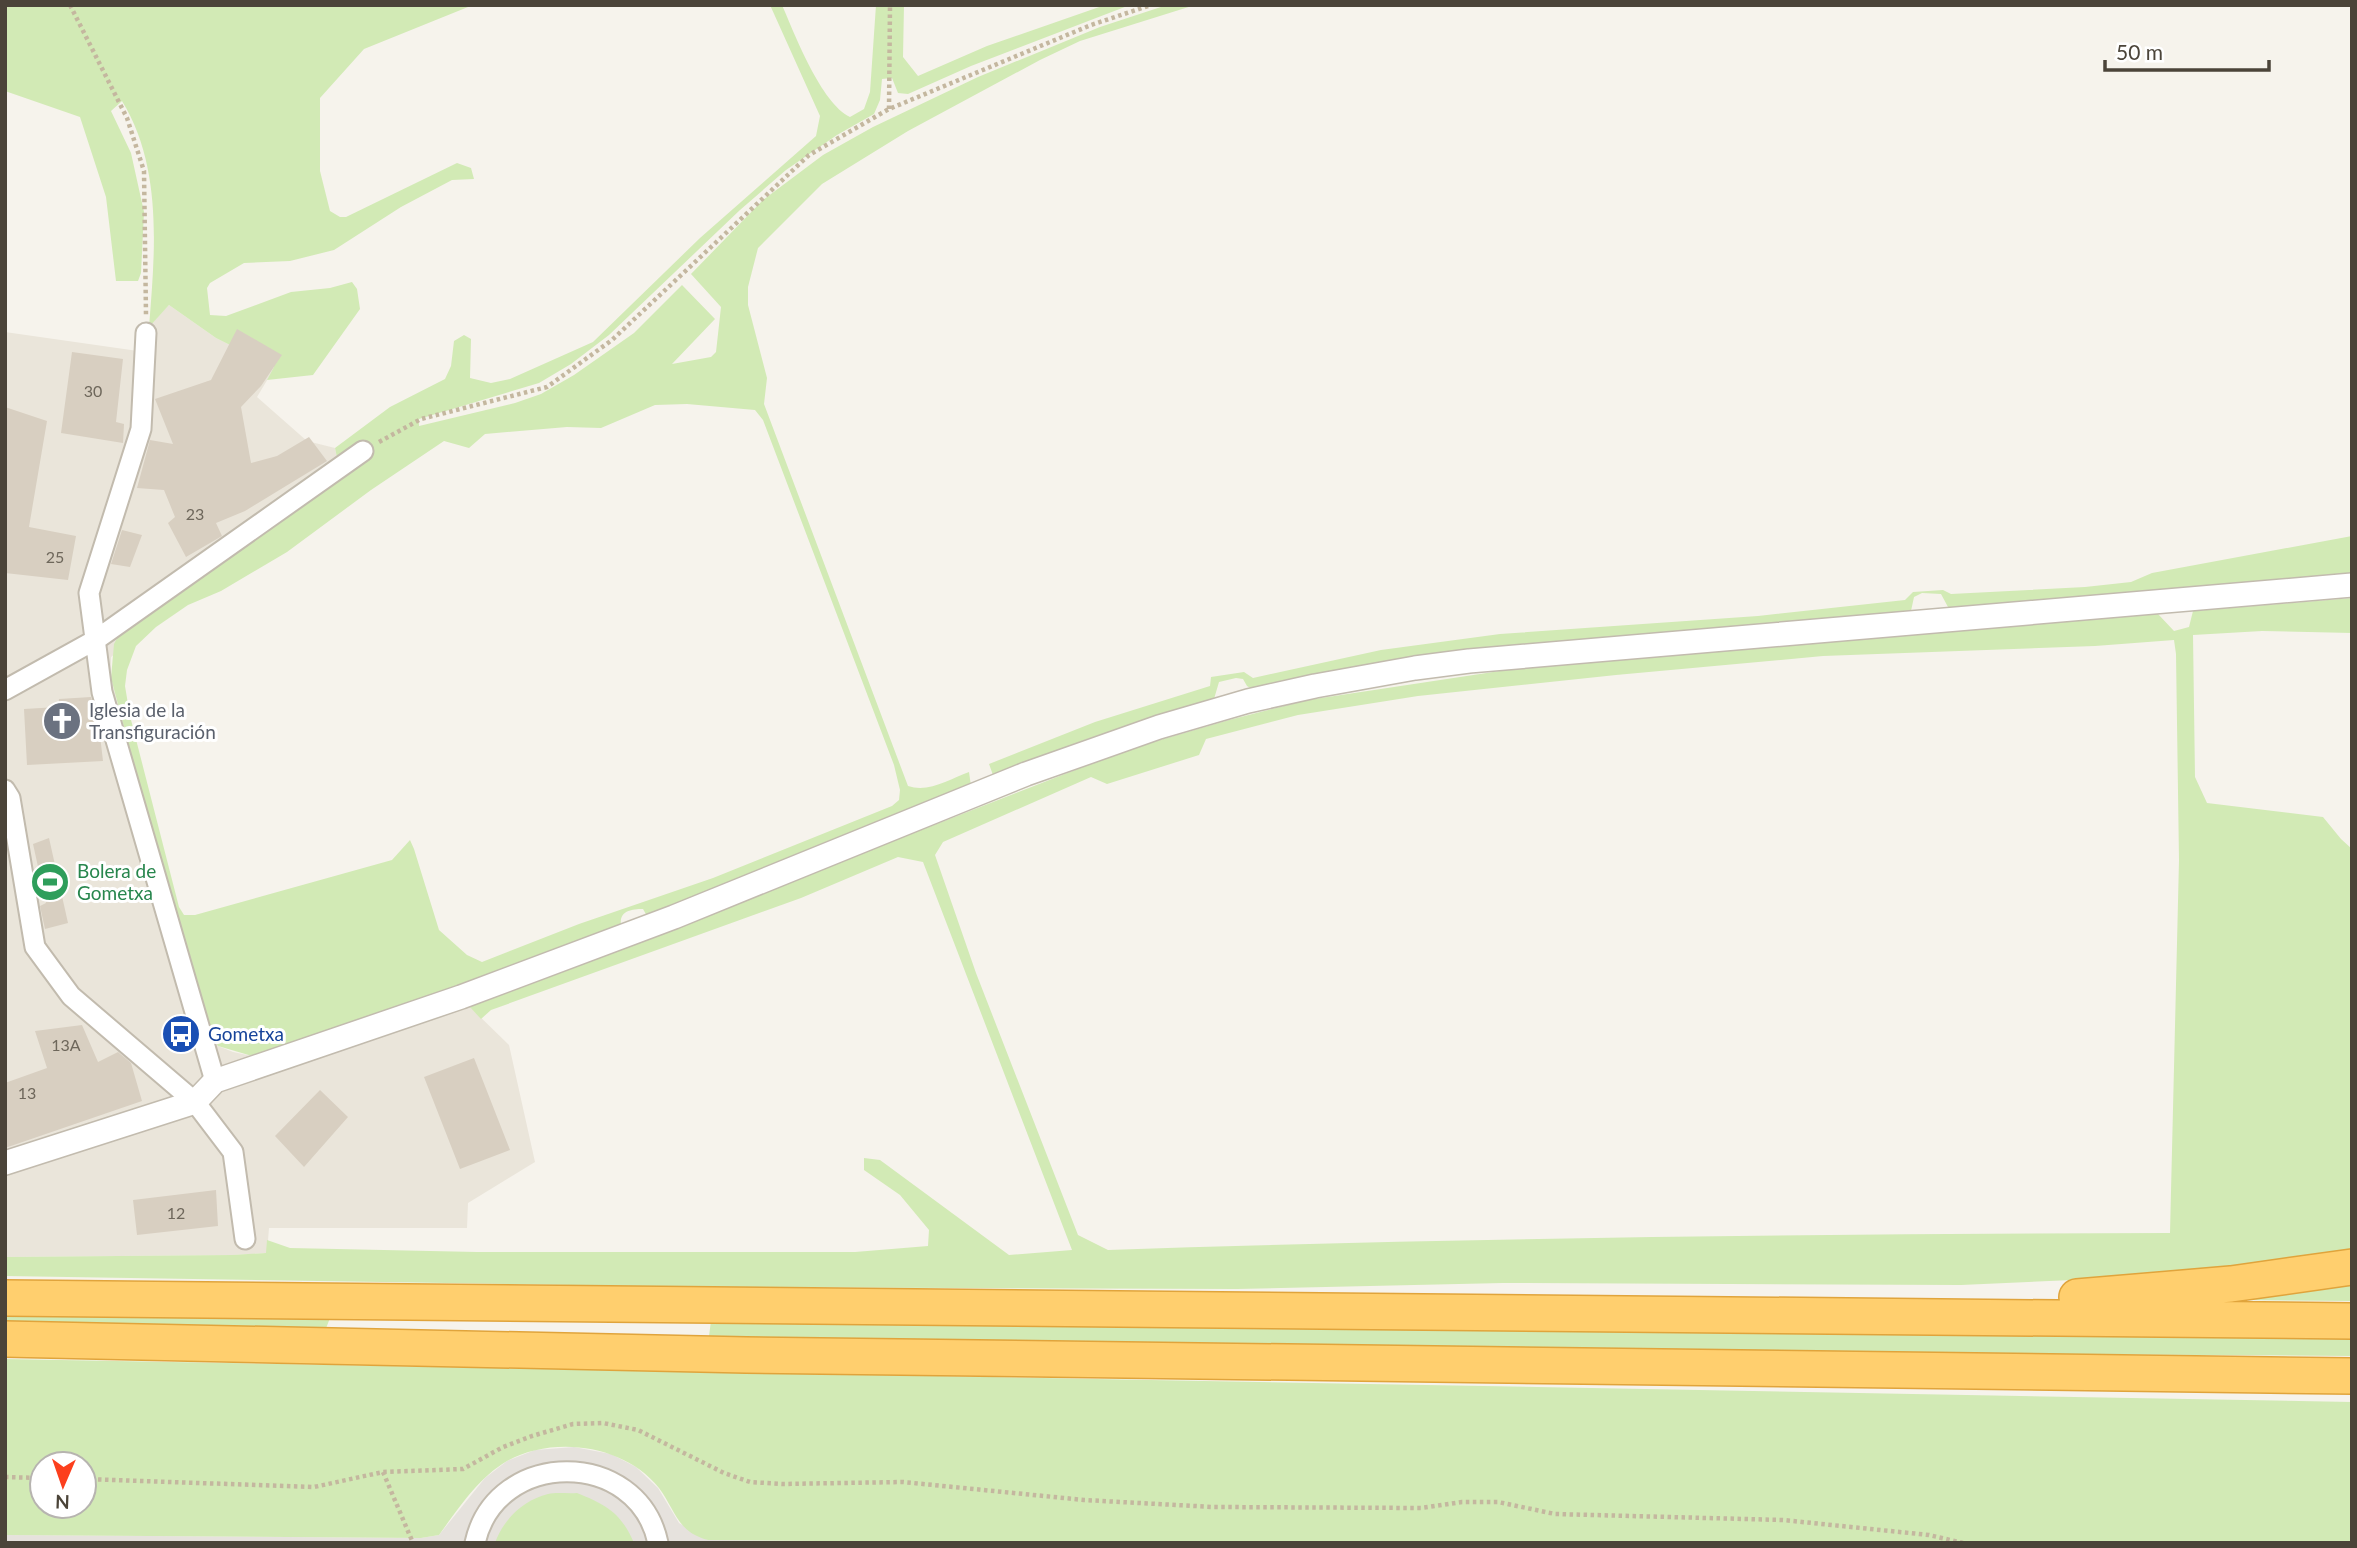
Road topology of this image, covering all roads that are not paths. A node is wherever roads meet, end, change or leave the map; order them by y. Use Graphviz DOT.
graph roads {
  1 [pos="146,333"];
  2 [pos="363,451"];
  3 [pos="2352,585"];
  4 [pos="97,639"];
  5 [pos="5,690"];
  6 [pos="5,790"];
  7 [pos="215,1081"];
  8 [pos="195,1102"];
  9 [pos="5,1163"];
  10 [pos="245,1239"];
  11 [pos="2352,1267"];
  12 [pos="5,1298"];
  13 [pos="1747,1316"];
  14 [pos="2352,1321"];
  15 [pos="5,1339"];
  16 [pos="2352,1376"];
  17 [pos="475,1543"];
  18 [pos="658,1543"];
  1 -- 4 [label="street"];
  2 -- 4 [label="street"];
  3 -- 7 [label="street"];
  4 -- 5 [label="street"];
  4 -- 7 [label="street"];
  6 -- 8 [label="street"];
  7 -- 8 [label="street"];
  8 -- 9 [label="street"];
  8 -- 10 [label="street"];
  11 -- 13 [label="highway"];
  12 -- 13 [label="highway"];
  13 -- 14 [label="highway"];
  15 -- 16 [label="highway"];
  17 -- 18 [label="street"];
}
